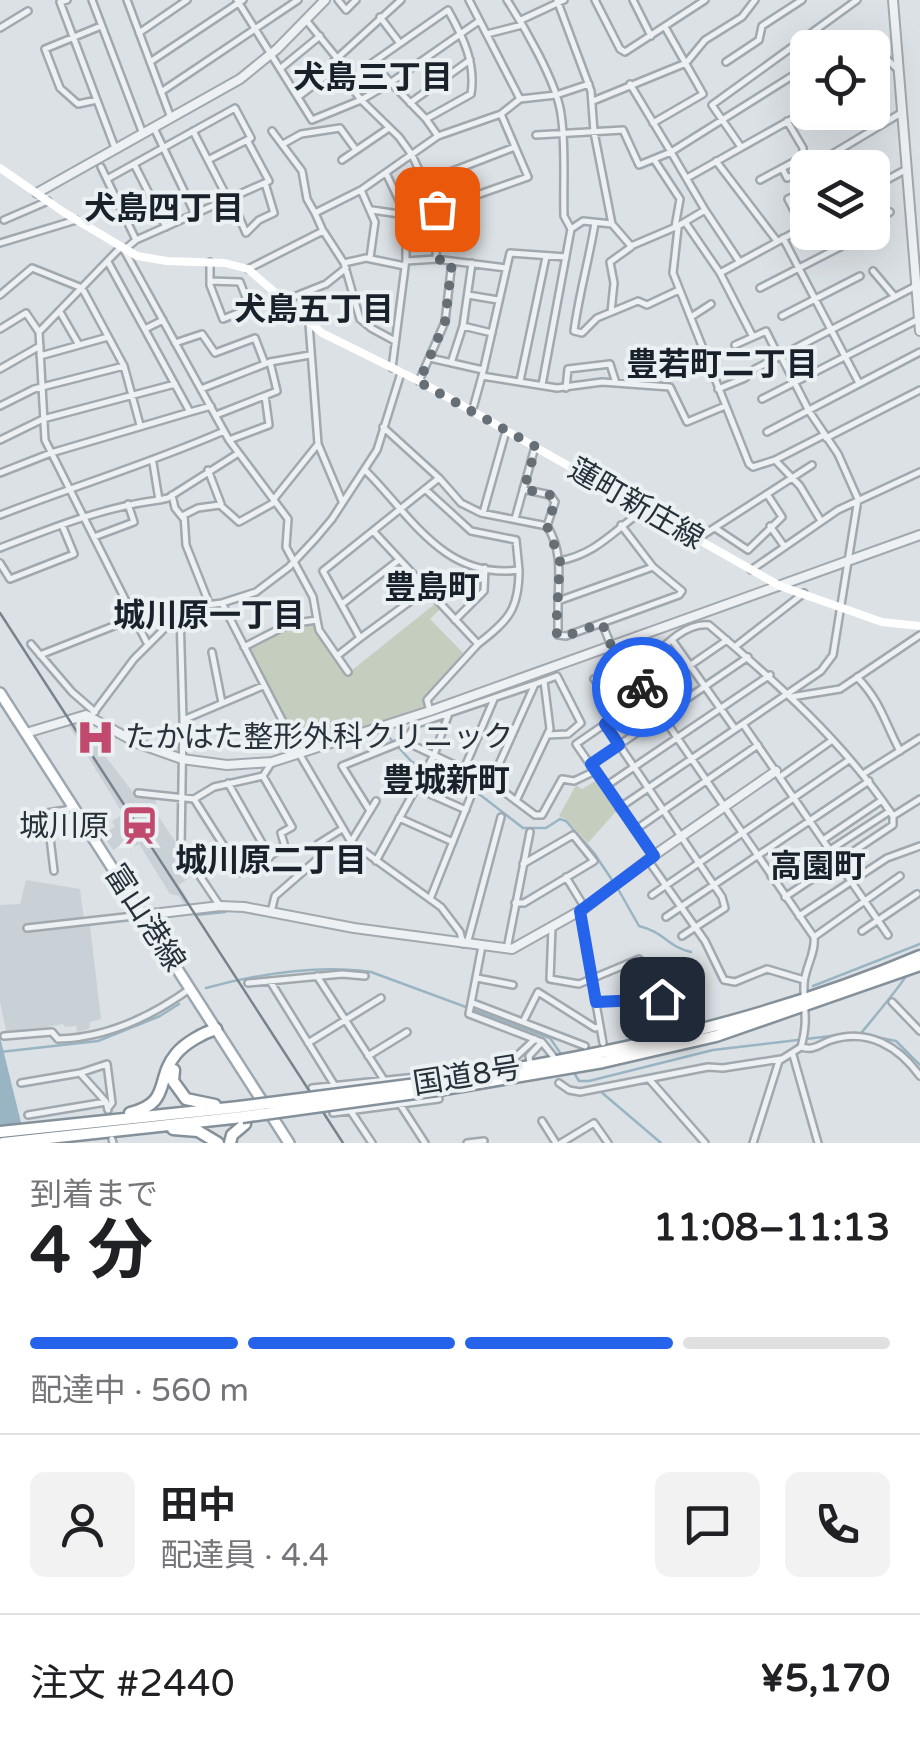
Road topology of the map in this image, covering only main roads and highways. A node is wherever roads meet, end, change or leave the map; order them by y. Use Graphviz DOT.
graph roads {
  1 [pos="0,168"];
  2 [pos="920,626"];
  3 [pos="0,693"];
  4 [pos="920,956"];
  5 [pos="920,965"];
  6 [pos="806,1003"];
  7 [pos="216,1029"];
  8 [pos="441,1090"];
  9 [pos="304,1104"];
  10 [pos="241,1113"];
  11 [pos="124,1130"];
  12 [pos="44,1131"];
  13 [pos="0,1132"];
  14 [pos="3,1143"];
  15 [pos="218,1143"];
  16 [pos="230,1143"];
  17 [pos="289,1143"];
  1 -- 2 [label="main road, 蓮町新庄線"];
  3 -- 7 [label="main road, 富山港線"];
  4 -- 6 [label="highway, 国道8号"];
  5 -- 6 [label="highway, 国道8号"];
  6 -- 8 [label="highway, 国道8号"];
  6 -- 8 [label="highway, 国道8号"];
  7 -- 10 [label="highway"];
  7 -- 12 [label="highway"];
  7 -- 17 [label="main road, 富山港線"];
  8 -- 9 [label="highway, 国道8号, bridge"];
  9 -- 10 [label="highway, bridge"];
  9 -- 10 [label="highway, bridge"];
  10 -- 11 [label="highway"];
  10 -- 12 [label="highway"];
  10 -- 16 [label="highway"];
  11 -- 12 [label="highway"];
  11 -- 15 [label="highway"];
  12 -- 13 [label="highway"];
  12 -- 14 [label="highway"];
}
